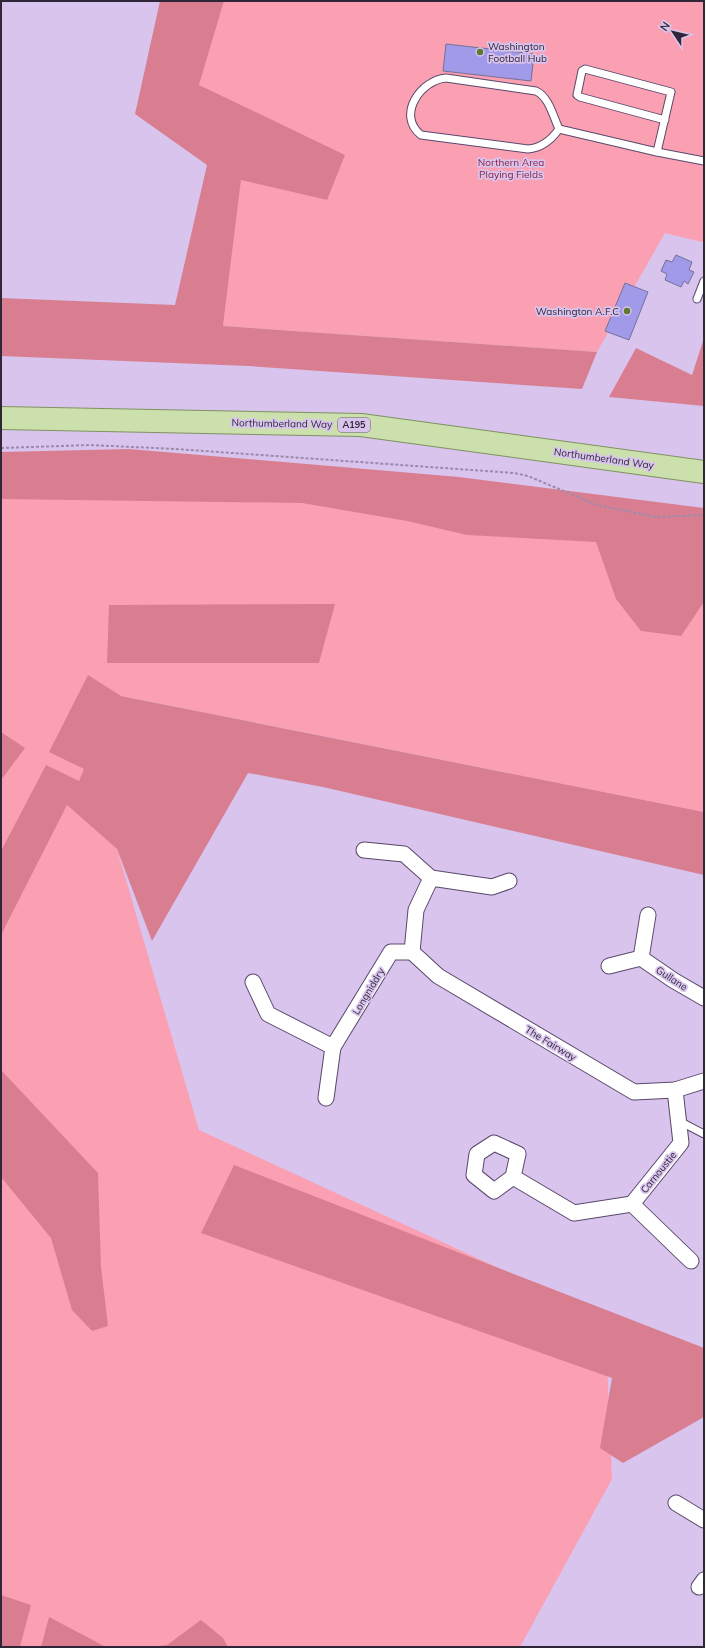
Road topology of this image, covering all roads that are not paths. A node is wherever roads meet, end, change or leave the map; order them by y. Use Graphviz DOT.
graph roads {
  1 [pos="665,120"];
  2 [pos="559,129"];
  3 [pos="657,152"];
  4 [pos="704,161"];
  5 [pos="704,282"];
  6 [pos="696,299"];
  7 [pos="1,418"];
  8 [pos="704,472"];
  9 [pos="364,850"];
  10 [pos="431,878"];
  11 [pos="509,881"];
  12 [pos="648,915"];
  13 [pos="412,952"];
  14 [pos="641,958"];
  15 [pos="609,966"];
  16 [pos="253,982"];
  17 [pos="704,998"];
  18 [pos="333,1048"];
  19 [pos="704,1081"];
  20 [pos="675,1090"];
  21 [pos="326,1098"];
  22 [pos="678,1120"];
  23 [pos="704,1134"];
  24 [pos="513,1177"];
  25 [pos="632,1204"];
  26 [pos="691,1261"];
  27 [pos="676,1503"];
  28 [pos="704,1520"];
  1 -- 1 [label="lane"];
  1 -- 3 [label="lane"];
  2 -- 2 [label="lane"];
  2 -- 3 [label="lane"];
  3 -- 4 [label="lane"];
  5 -- 6 [label="lane"];
  7 -- 8 [label="main road, Northumberland Way / A195"];
  9 -- 10 [label="street"];
  10 -- 11 [label="street"];
  10 -- 13 [label="street"];
  12 -- 14 [label="street"];
  13 -- 18 [label="street, Longniddry"];
  13 -- 20 [label="street, The Fairway"];
  14 -- 15 [label="street"];
  14 -- 17 [label="street, Gullane"];
  16 -- 18 [label="street"];
  18 -- 21 [label="street, Longniddry"];
  19 -- 20 [label="street, The Fairway"];
  20 -- 22 [label="street, Carnoustie"];
  22 -- 23 [label="lane"];
  22 -- 25 [label="street, Carnoustie"];
  24 -- 25 [label="street"];
  25 -- 26 [label="street"];
  27 -- 28 [label="street"];
}
